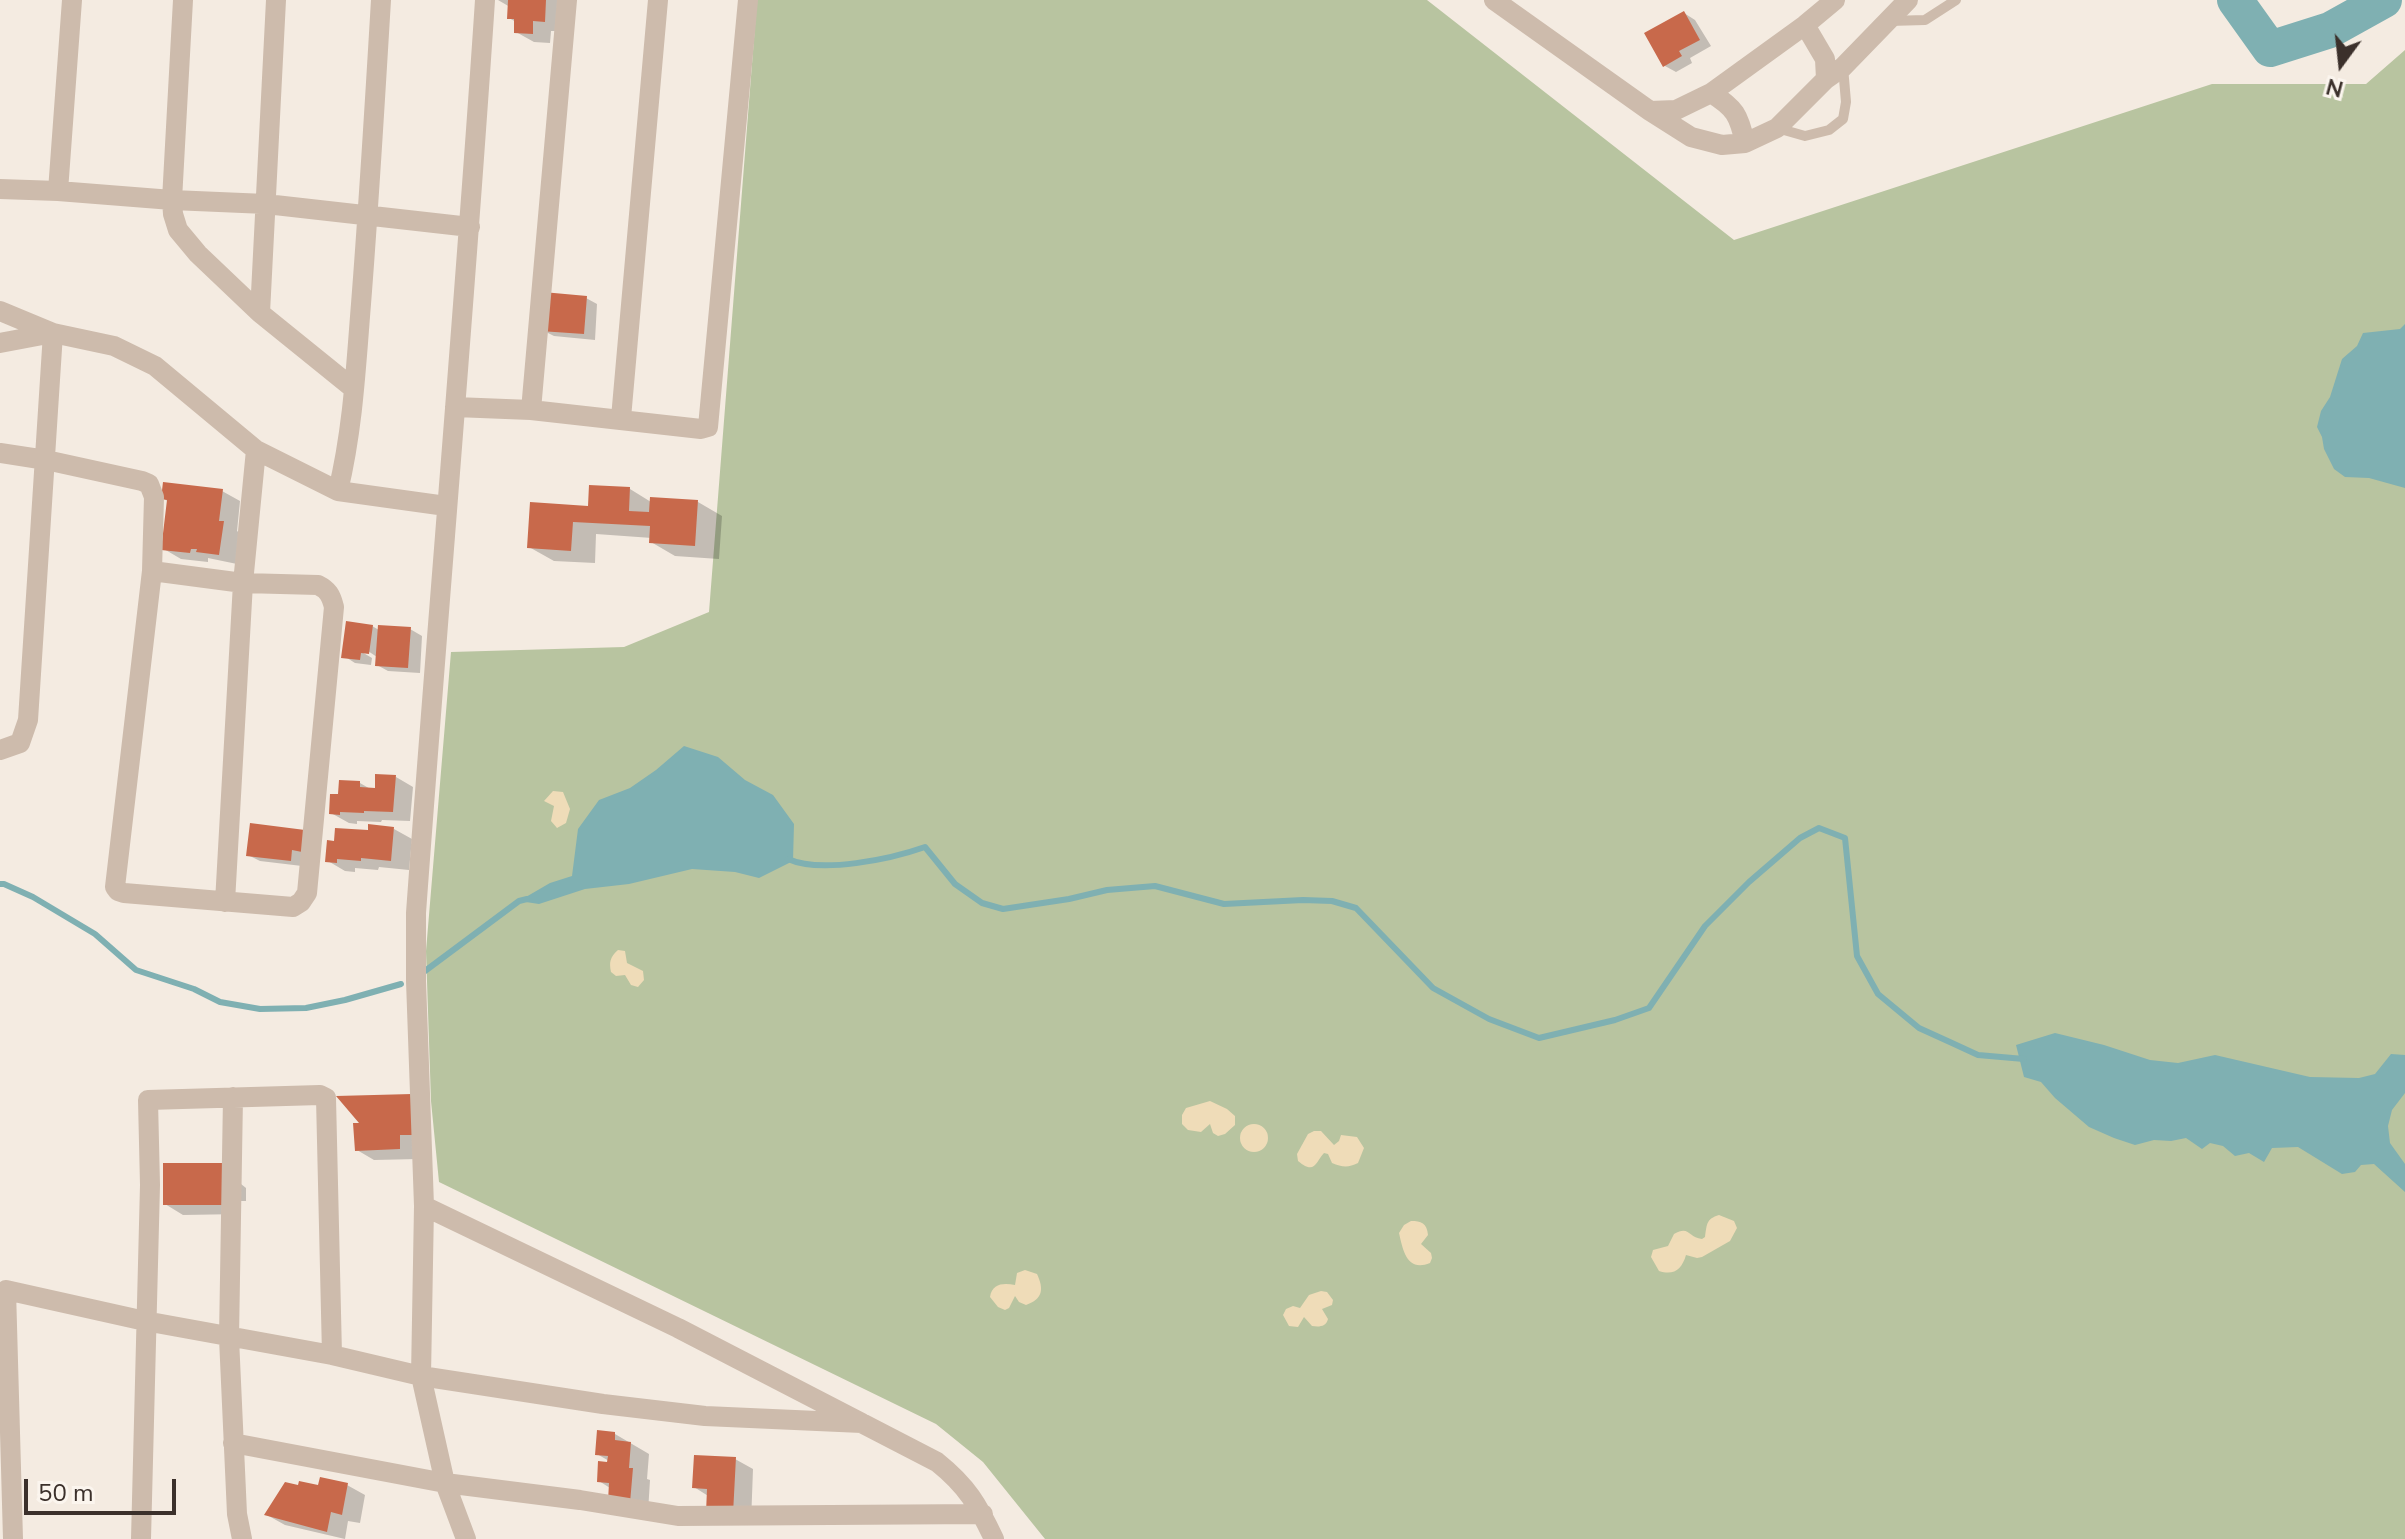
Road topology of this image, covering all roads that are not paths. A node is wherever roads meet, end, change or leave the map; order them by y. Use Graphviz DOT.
graph roads {
  1 [pos="72,0"];
  2 [pos="183,0"];
  3 [pos="276,0"];
  4 [pos="381,0"];
  5 [pos="485,0"];
  6 [pos="567,0"];
  7 [pos="658,0"];
  8 [pos="748,0"];
  9 [pos="1494,0"];
  10 [pos="1835,0"];
  11 [pos="1908,0"];
  12 [pos="1956,0"];
  13 [pos="1887,21"];
  14 [pos="1805,25"];
  15 [pos="1835,73"];
  16 [pos="1711,93"];
  17 [pos="1650,111"];
  18 [pos="1777,128"];
  19 [pos="1745,143"];
  20 [pos="0,189"];
  21 [pos="58,191"];
  22 [pos="172,200"];
  23 [pos="266,204"];
  24 [pos="368,215"];
  25 [pos="470,227"];
  26 [pos="0,311"];
  27 [pos="260,313"];
  28 [pos="53,333"];
  29 [pos="0,343"];
  30 [pos="354,389"];
  31 [pos="455,407"];
  32 [pos="531,410"];
  33 [pos="621,418"];
  34 [pos="256,450"];
  35 [pos="0,453"];
  36 [pos="46,460"];
  37 [pos="338,491"];
  38 [pos="446,506"];
  39 [pos="152,571"];
  40 [pos="243,583"];
  41 [pos="0,750"];
  42 [pos="225,902"];
  43 [pos="233,1097"];
  44 [pos="424,1206"];
  45 [pos="3,1290"];
  46 [pos="145,1321"];
  47 [pos="229,1338"];
  48 [pos="332,1355"];
  49 [pos="421,1376"];
  50 [pos="862,1423"];
  51 [pos="233,1443"];
  52 [pos="445,1483"];
  53 [pos="983,1514"];
  54 [pos="9,1529"];
  55 [pos="141,1539"];
  56 [pos="242,1539"];
  57 [pos="466,1539"];
  58 [pos="994,1539"];
  1 -- 21 [label="street"];
  2 -- 22 [label="street"];
  3 -- 23 [label="street"];
  4 -- 24 [label="street"];
  5 -- 25 [label="street"];
  6 -- 32 [label="street"];
  7 -- 33 [label="street"];
  8 -- 33 [label="street"];
  9 -- 17 [label="street"];
  10 -- 14 [label="street"];
  11 -- 13 [label="street"];
  12 -- 13 [label="lane"];
  13 -- 15 [label="street"];
  14 -- 15 [label="street"];
  14 -- 16 [label="street"];
  15 -- 18 [label="street"];
  15 -- 18 [label="lane"];
  16 -- 17 [label="street"];
  16 -- 19 [label="street"];
  17 -- 19 [label="street"];
  18 -- 19 [label="street"];
  20 -- 21 [label="street"];
  21 -- 22 [label="street"];
  22 -- 23 [label="street"];
  22 -- 27 [label="street"];
  23 -- 24 [label="street"];
  23 -- 27 [label="street"];
  24 -- 25 [label="street"];
  24 -- 30 [label="street"];
  25 -- 31 [label="street"];
  26 -- 28 [label="street"];
  27 -- 30 [label="street"];
  28 -- 29 [label="street"];
  28 -- 34 [label="street"];
  28 -- 36 [label="street"];
  30 -- 37 [label="street"];
  31 -- 32 [label="street"];
  31 -- 38 [label="street"];
  32 -- 33 [label="street"];
  34 -- 37 [label="street"];
  34 -- 40 [label="street"];
  35 -- 36 [label="street"];
  36 -- 39 [label="street"];
  36 -- 41 [label="street"];
  37 -- 38 [label="street"];
  38 -- 44 [label="street"];
  39 -- 40 [label="street"];
  39 -- 42 [label="street"];
  40 -- 42 [label="street"];
  40 -- 42 [label="street"];
  43 -- 46 [label="street"];
  43 -- 47 [label="street"];
  43 -- 48 [label="street"];
  44 -- 49 [label="street"];
  44 -- 50 [label="street"];
  45 -- 46 [label="street"];
  45 -- 54 [label="street"];
  46 -- 47 [label="street"];
  46 -- 55 [label="street"];
  47 -- 48 [label="street"];
  47 -- 51 [label="street"];
  48 -- 49 [label="street"];
  49 -- 50 [label="street"];
  49 -- 52 [label="street"];
  50 -- 53 [label="street"];
  51 -- 52 [label="street"];
  51 -- 56 [label="street"];
  52 -- 53 [label="street"];
  52 -- 57 [label="street"];
  53 -- 58 [label="street"];
}
